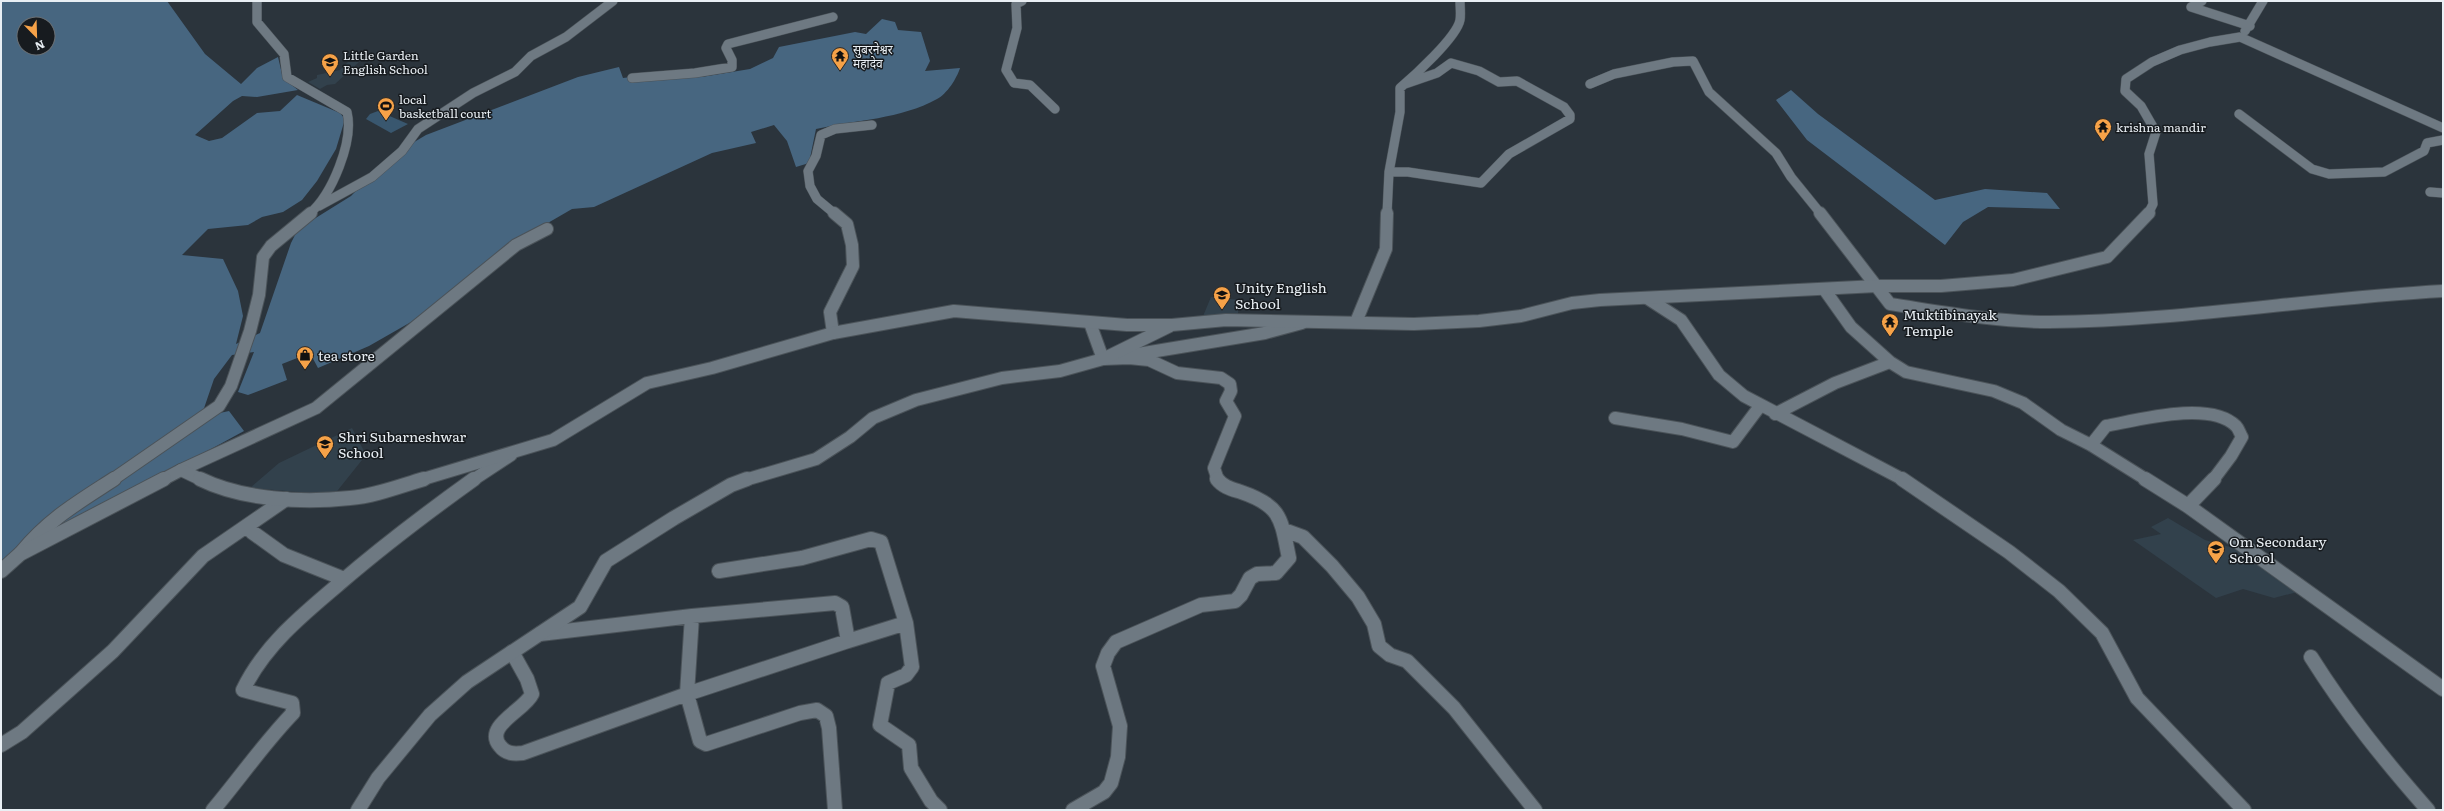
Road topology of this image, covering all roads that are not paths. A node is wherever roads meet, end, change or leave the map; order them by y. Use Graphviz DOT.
graph roads {
  1 [pos="257,1"];
  2 [pos="613,1"];
  3 [pos="1018,1"];
  4 [pos="1460,1"];
  5 [pos="2202,1"];
  6 [pos="2263,1"];
  7 [pos="833,16"];
  8 [pos="2250,26"];
  9 [pos="2240,37"];
  10 [pos="632,78"];
  11 [pos="1405,84"];
  12 [pos="1590,84"];
  13 [pos="1055,109"];
  14 [pos="2239,114"];
  15 [pos="872,125"];
  16 [pos="2443,128"];
  17 [pos="2443,140"];
  18 [pos="1389,172"];
  19 [pos="2430,192"];
  20 [pos="2443,193"];
  21 [pos="319,206"];
  22 [pos="547,229"];
  23 [pos="1877,286"];
  24 [pos="1824,289"];
  25 [pos="2443,291"];
  26 [pos="1647,298"];
  27 [pos="1356,322"];
  28 [pos="1090,323"];
  29 [pos="1304,323"];
  30 [pos="1172,325"];
  31 [pos="833,333"];
  32 [pos="1103,359"];
  33 [pos="1890,362"];
  34 [pos="1760,406"];
  35 [pos="1775,414"];
  36 [pos="1615,418"];
  37 [pos="2091,445"];
  38 [pos="512,454"];
  39 [pos="181,470"];
  40 [pos="286,499"];
  41 [pos="2188,506"];
  42 [pos="1284,530"];
  43 [pos="252,532"];
  44 [pos="20,554"];
  45 [pos="1,571"];
  46 [pos="719,572"];
  47 [pos="344,578"];
  48 [pos="692,616"];
  49 [pos="906,623"];
  50 [pos="540,634"];
  51 [pos="848,641"];
  52 [pos="512,652"];
  53 [pos="2311,657"];
  54 [pos="2443,689"];
  55 [pos="687,694"];
  56 [pos="1,745"];
  57 [pos="213,810"];
  58 [pos="358,810"];
  59 [pos="835,810"];
  60 [pos="940,810"];
  61 [pos="1073,810"];
  62 [pos="1535,810"];
  63 [pos="2244,810"];
  64 [pos="2428,810"];
  1 -- 21 [label="street"];
  2 -- 21 [label="street"];
  3 -- 13 [label="street"];
  4 -- 11 [label="street"];
  5 -- 8 [label="street"];
  6 -- 8 [label="street"];
  7 -- 10 [label="street"];
  8 -- 9 [label="street"];
  9 -- 16 [label="street"];
  9 -- 23 [label="street"];
  11 -- 18 [label="street"];
  11 -- 18 [label="street"];
  12 -- 23 [label="street"];
  14 -- 17 [label="street"];
  15 -- 31 [label="street"];
  18 -- 27 [label="street"];
  19 -- 20 [label="street"];
  21 -- 44 [label="street"];
  22 -- 39 [label="street"];
  23 -- 24 [label="street"];
  23 -- 25 [label="street"];
  24 -- 26 [label="street"];
  24 -- 33 [label="street"];
  26 -- 27 [label="street"];
  26 -- 34 [label="street"];
  27 -- 29 [label="street"];
  28 -- 30 [label="street"];
  28 -- 31 [label="street"];
  28 -- 32 [label="street"];
  29 -- 30 [label="street"];
  29 -- 32 [label="street"];
  30 -- 32 [label="street"];
  31 -- 38 [label="street"];
  32 -- 42 [label="street"];
  32 -- 50 [label="street"];
  33 -- 35 [label="street"];
  33 -- 37 [label="street"];
  34 -- 35 [label="street"];
  34 -- 36 [label="street"];
  35 -- 63 [label="street"];
  37 -- 41 [label="street"];
  37 -- 41 [label="street"];
  38 -- 40 [label="street"];
  38 -- 47 [label="street"];
  39 -- 40 [label="street"];
  39 -- 44 [label="street"];
  40 -- 56 [label="street"];
  41 -- 54 [label="street"];
  42 -- 61 [label="street"];
  42 -- 62 [label="street"];
  43 -- 47 [label="street"];
  44 -- 45 [label="street"];
  46 -- 49 [label="street"];
  47 -- 57 [label="street"];
  48 -- 50 [label="street"];
  48 -- 51 [label="street"];
  48 -- 55 [label="street"];
  49 -- 51 [label="street"];
  49 -- 60 [label="street"];
  50 -- 52 [label="street"];
  51 -- 55 [label="street"];
  52 -- 55 [label="street"];
  52 -- 58 [label="street"];
  53 -- 64 [label="street"];
  55 -- 59 [label="street"];
}
